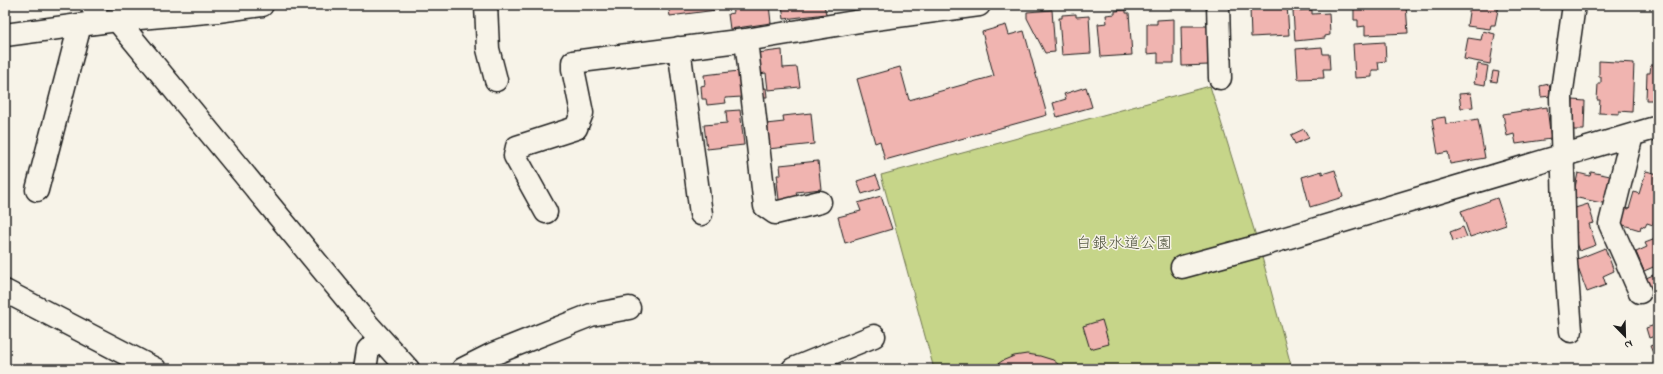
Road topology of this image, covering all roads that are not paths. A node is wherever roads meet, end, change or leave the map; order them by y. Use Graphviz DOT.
graph roads {
  1 [pos="262,5"];
  2 [pos="486,5"];
  3 [pos="979,5"];
  4 [pos="1218,5"];
  5 [pos="1574,5"];
  6 [pos="859,13"];
  7 [pos="97,18"];
  8 [pos="5,35"];
  9 [pos="746,40"];
  10 [pos="679,48"];
  11 [pos="1220,78"];
  12 [pos="496,80"];
  13 [pos="1658,127"];
  14 [pos="1632,135"];
  15 [pos="1563,155"];
  16 [pos="37,190"];
  17 [pos="820,202"];
  18 [pos="546,212"];
  19 [pos="701,214"];
  20 [pos="1182,267"];
  21 [pos="5,291"];
  22 [pos="1640,292"];
  23 [pos="629,308"];
  24 [pos="1572,331"];
  25 [pos="874,336"];
  26 [pos="380,339"];
  27 [pos="155,369"];
  28 [pos="365,369"];
  29 [pos="408,369"];
  30 [pos="463,369"];
  31 [pos="793,369"];
  1 -- 7 [label="street"];
  2 -- 12 [label="street"];
  3 -- 6 [label="street"];
  4 -- 11 [label="street"];
  5 -- 15 [label="street"];
  6 -- 9 [label="street"];
  7 -- 8 [label="street"];
  7 -- 16 [label="street"];
  7 -- 26 [label="street"];
  9 -- 10 [label="street"];
  9 -- 17 [label="street"];
  10 -- 18 [label="street"];
  10 -- 19 [label="street"];
  13 -- 14 [label="street"];
  14 -- 15 [label="street"];
  14 -- 22 [label="street"];
  15 -- 20 [label="street"];
  15 -- 24 [label="street"];
  21 -- 27 [label="street"];
  23 -- 30 [label="street"];
  25 -- 31 [label="street"];
  26 -- 28 [label="street"];
  26 -- 29 [label="street"];
}
